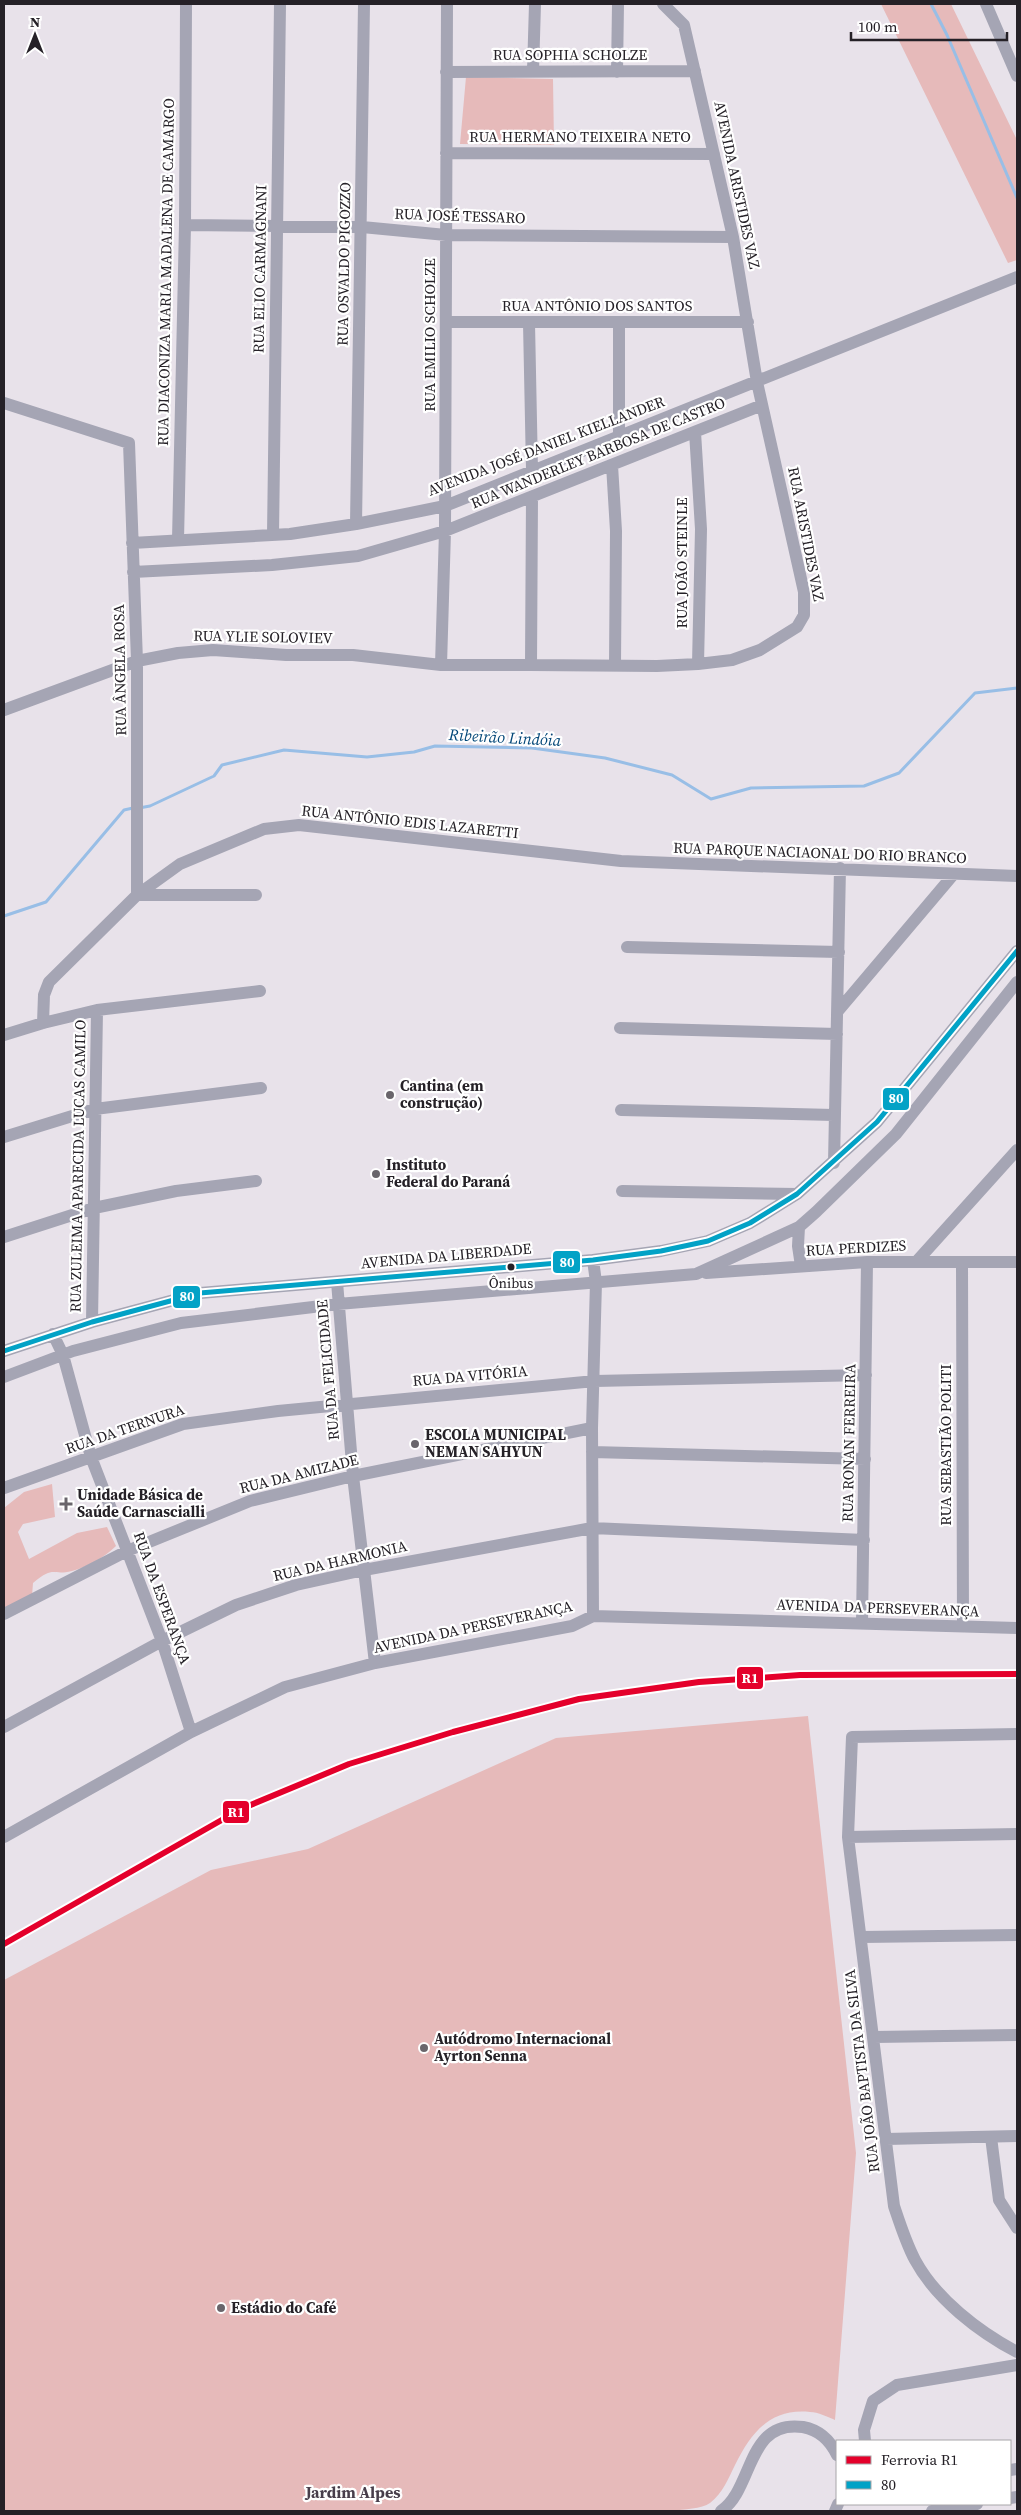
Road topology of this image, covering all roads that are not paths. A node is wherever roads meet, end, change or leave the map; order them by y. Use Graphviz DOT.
graph roads {
  1 [pos="186,4"];
  2 [pos="280,4"];
  3 [pos="364,4"];
  4 [pos="447,4"];
  5 [pos="535,4"];
  6 [pos="618,4"];
  7 [pos="663,4"];
  8 [pos="986,4"];
  9 [pos="694,71"];
  10 [pos="446,72"];
  11 [pos="533,72"];
  12 [pos="617,72"];
  13 [pos="1017,76"];
  14 [pos="446,153"];
  15 [pos="714,154"];
  16 [pos="277,224"];
  17 [pos="185,225"];
  18 [pos="362,227"];
  19 [pos="446,235"];
  20 [pos="733,237"];
  21 [pos="1017,277"];
  22 [pos="447,322"];
  23 [pos="748,322"];
  24 [pos="529,323"];
  25 [pos="619,323"];
  26 [pos="757,382"];
  27 [pos="4,403"];
  28 [pos="762,404"];
  29 [pos="694,432"];
  30 [pos="619,435"];
  31 [pos="612,464"];
  32 [pos="532,470"];
  33 [pos="532,497"];
  34 [pos="445,506"];
  35 [pos="356,524"];
  36 [pos="445,531"];
  37 [pos="273,535"];
  38 [pos="178,540"];
  39 [pos="132,543"];
  40 [pos="133,572"];
  41 [pos="137,661"];
  42 [pos="698,664"];
  43 [pos="531,665"];
  44 [pos="615,665"];
  45 [pos="441,666"];
  46 [pos="4,710"];
  47 [pos="621,861"];
  48 [pos="840,868"];
  49 [pos="954,875"];
  50 [pos="1017,876"];
  51 [pos="137,895"];
  52 [pos="256,895"];
  53 [pos="626,947"];
  54 [pos="1017,951"];
  55 [pos="839,952"];
  56 [pos="1017,982"];
  57 [pos="260,991"];
  58 [pos="96,1010"];
  59 [pos="838,1011"];
  60 [pos="43,1022"];
  61 [pos="620,1028"];
  62 [pos="4,1034"];
  63 [pos="837,1034"];
  64 [pos="261,1088"];
  65 [pos="95,1109"];
  66 [pos="621,1110"];
  67 [pos="834,1115"];
  68 [pos="4,1137"];
  69 [pos="1017,1150"];
  70 [pos="834,1163"];
  71 [pos="256,1181"];
  72 [pos="622,1191"];
  73 [pos="796,1194"];
  74 [pos="94,1208"];
  75 [pos="799,1226"];
  76 [pos="4,1237"];
  77 [pos="593,1260"];
  78 [pos="917,1261"];
  79 [pos="867,1262"];
  80 [pos="1017,1262"];
  81 [pos="962,1263"];
  82 [pos="801,1266"];
  83 [pos="696,1274"];
  84 [pos="337,1282"];
  85 [pos="596,1282"];
  86 [pos="338,1304"];
  87 [pos="92,1322"];
  88 [pos="53,1334"];
  89 [pos="4,1351"];
  90 [pos="63,1355"];
  91 [pos="866,1375"];
  92 [pos="4,1376"];
  93 [pos="595,1381"];
  94 [pos="348,1404"];
  95 [pos="592,1428"];
  96 [pos="592,1452"];
  97 [pos="91,1457"];
  98 [pos="865,1459"];
  99 [pos="353,1476"];
  100 [pos="4,1488"];
  101 [pos="592,1528"];
  102 [pos="864,1540"];
  103 [pos="127,1551"];
  104 [pos="364,1570"];
  105 [pos="4,1614"];
  106 [pos="593,1616"];
  107 [pos="862,1624"];
  108 [pos="963,1626"];
  109 [pos="1017,1628"];
  110 [pos="162,1641"];
  111 [pos="375,1663"];
  112 [pos="4,1727"];
  113 [pos="191,1732"];
  114 [pos="1017,1734"];
  115 [pos="1017,1834"];
  116 [pos="4,1837"];
  117 [pos="848,1837"];
  118 [pos="1017,1934"];
  119 [pos="862,1937"];
  120 [pos="1017,2035"];
  121 [pos="873,2037"];
  122 [pos="1017,2136"];
  123 [pos="991,2137"];
  124 [pos="886,2139"];
  125 [pos="1017,2228"];
  126 [pos="1017,2352"];
  127 [pos="1017,2365"];
  128 [pos="865,2440"];
  129 [pos="836,2453"];
  130 [pos="971,2505"];
  131 [pos="721,2511"];
  132 [pos="932,2511"];
  1 -- 17 [label="street, RUA DIACONIZA MARIA MADALENA DE CAMARGO"];
  2 -- 16 [label="street, RUA ELIO CARMAGNANI"];
  3 -- 18 [label="street, RUA OSVALDO PIGOZZO"];
  4 -- 10 [label="street, RUA EMILIO SCHOLZE"];
  5 -- 11 [label="street"];
  6 -- 12 [label="street"];
  7 -- 9 [label="street, AVENIDA ARISTIDES VAZ"];
  8 -- 13 [label="street"];
  9 -- 12 [label="street, RUA SOPHIA SCHOLZE"];
  9 -- 15 [label="street, AVENIDA ARISTIDES VAZ"];
  10 -- 11 [label="street, RUA SOPHIA SCHOLZE"];
  10 -- 14 [label="street, RUA EMILIO SCHOLZE"];
  11 -- 12 [label="street, RUA SOPHIA SCHOLZE"];
  14 -- 15 [label="street, RUA HERMANO TEIXEIRA NETO"];
  14 -- 19 [label="street, RUA EMILIO SCHOLZE"];
  15 -- 20 [label="street, AVENIDA ARISTIDES VAZ"];
  16 -- 17 [label="street, RUA JOSÉ TESSARO"];
  16 -- 18 [label="street, RUA JOSÉ TESSARO"];
  16 -- 37 [label="street, RUA ELIO CARMAGNANI"];
  17 -- 38 [label="street, RUA DIACONIZA MARIA MADALENA DE CAMARGO"];
  18 -- 19 [label="street, RUA JOSÉ TESSARO"];
  18 -- 35 [label="street, RUA OSVALDO PIGOZZO"];
  19 -- 20 [label="street, RUA JOSÉ TESSARO"];
  19 -- 22 [label="street, RUA EMILIO SCHOLZE"];
  20 -- 23 [label="street, AVENIDA ARISTIDES VAZ"];
  21 -- 26 [label="street, AVENIDA JOSÉ DANIEL KIELLANDER"];
  22 -- 24 [label="street, RUA ANTÔNIO DOS SANTOS"];
  22 -- 34 [label="street, RUA EMILIO SCHOLZE"];
  23 -- 25 [label="street, RUA ANTÔNIO DOS SANTOS"];
  23 -- 26 [label="street, AVENIDA ARISTIDES VAZ"];
  24 -- 25 [label="street, RUA ANTÔNIO DOS SANTOS"];
  24 -- 32 [label="street"];
  25 -- 30 [label="street"];
  26 -- 28 [label="street, RUA ARISTIDES VAZ"];
  26 -- 30 [label="street, AVENIDA JOSÉ DANIEL KIELLANDER"];
  27 -- 39 [label="street, RUA ÂNGELA ROSA"];
  28 -- 29 [label="street, RUA WANDERLEY BARBOSA DE CASTRO"];
  28 -- 42 [label="street, RUA ARISTIDES VAZ"];
  29 -- 31 [label="street, RUA WANDERLEY BARBOSA DE CASTRO"];
  29 -- 42 [label="street, RUA JOÃO STEINLE"];
  30 -- 32 [label="street, AVENIDA JOSÉ DANIEL KIELLANDER"];
  31 -- 33 [label="street, RUA WANDERLEY BARBOSA DE CASTRO"];
  31 -- 44 [label="street"];
  32 -- 34 [label="street, AVENIDA JOSÉ DANIEL KIELLANDER"];
  33 -- 36 [label="street, RUA WANDERLEY BARBOSA DE CASTRO"];
  33 -- 43 [label="street"];
  34 -- 35 [label="street, AVENIDA JOSÉ DANIEL KIELLANDER"];
  34 -- 36 [label="street, RUA EMILIO SCHOLZE"];
  35 -- 37 [label="street, AVENIDA JOSÉ DANIEL KIELLANDER"];
  36 -- 40 [label="street"];
  36 -- 45 [label="street, RUA EMILIO SCHOLZE"];
  37 -- 38 [label="street, AVENIDA JOSÉ DANIEL KIELLANDER"];
  38 -- 39 [label="street, AVENIDA JOSÉ DANIEL KIELLANDER"];
  39 -- 40 [label="street, RUA ÂNGELA ROSA"];
  40 -- 41 [label="street, RUA ÂNGELA ROSA"];
  41 -- 45 [label="street, RUA YLIE SOLOVIEV"];
  41 -- 46 [label="street, RUA YLIE SOLOVIEV"];
  41 -- 51 [label="street, RUA ÂNGELA ROSA"];
  42 -- 44 [label="street, RUA ARISTIDES VAZ"];
  43 -- 44 [label="street, RUA ARISTIDES VAZ"];
  43 -- 45 [label="street, RUA YLIE SOLOVIEV"];
  47 -- 48 [label="street, RUA PARQUE NACIAONAL DO RIO BRANCO"];
  47 -- 51 [label="street, RUA ANTÔNIO EDIS LAZARETTI"];
  48 -- 49 [label="street, RUA PARQUE NACIAONAL DO RIO BRANCO"];
  48 -- 55 [label="street"];
  49 -- 50 [label="street, RUA PARQUE NACIAONAL DO RIO BRANCO"];
  49 -- 59 [label="street"];
  51 -- 52 [label="street"];
  51 -- 60 [label="street, RUA ANTÔNIO EDIS LAZARETTI"];
  53 -- 55 [label="street"];
  54 -- 70 [label="street, AVENIDA DA LIBERDADE"];
  55 -- 59 [label="street"];
  56 -- 75 [label="street"];
  57 -- 58 [label="street"];
  58 -- 60 [label="street"];
  58 -- 65 [label="street, RUA ZULEIMA APARECIDA LUCAS CAMILO"];
  59 -- 63 [label="street"];
  60 -- 62 [label="street"];
  61 -- 63 [label="street"];
  63 -- 67 [label="street"];
  64 -- 65 [label="street"];
  65 -- 68 [label="street"];
  65 -- 74 [label="street, RUA ZULEIMA APARECIDA LUCAS CAMILO"];
  66 -- 67 [label="street"];
  67 -- 70 [label="street"];
  69 -- 78 [label="street"];
  70 -- 73 [label="street, AVENIDA DA LIBERDADE"];
  71 -- 74 [label="street"];
  72 -- 73 [label="street"];
  73 -- 77 [label="street, AVENIDA DA LIBERDADE"];
  74 -- 76 [label="street"];
  74 -- 87 [label="street, RUA ZULEIMA APARECIDA LUCAS CAMILO"];
  75 -- 82 [label="street"];
  75 -- 83 [label="street"];
  77 -- 84 [label="street, AVENIDA DA LIBERDADE"];
  77 -- 85 [label="street"];
  78 -- 79 [label="street, RUA PERDIZES"];
  78 -- 81 [label="street, RUA PERDIZES"];
  79 -- 82 [label="street, RUA PERDIZES"];
  79 -- 91 [label="street, RUA RONAN FERREIRA"];
  80 -- 81 [label="street, RUA PERDIZES"];
  81 -- 108 [label="street, RUA SEBASTIÃO POLITI"];
  82 -- 83 [label="street, RUA PERDIZES"];
  83 -- 85 [label="street"];
  84 -- 86 [label="street, RUA DA FELICIDADE"];
  84 -- 87 [label="street, AVENIDA DA LIBERDADE"];
  85 -- 86 [label="street"];
  85 -- 93 [label="street"];
  86 -- 90 [label="street"];
  86 -- 94 [label="street, RUA DA FELICIDADE"];
  87 -- 88 [label="street, AVENIDA DA LIBERDADE"];
  88 -- 89 [label="street, AVENIDA DA LIBERDADE"];
  88 -- 90 [label="street, RUA DA ESPERANÇA"];
  90 -- 92 [label="street"];
  90 -- 97 [label="street, RUA DA ESPERANÇA"];
  91 -- 93 [label="street, RUA DA VITÓRIA"];
  91 -- 98 [label="street, RUA RONAN FERREIRA"];
  93 -- 94 [label="street, RUA DA VITÓRIA"];
  93 -- 95 [label="street"];
  94 -- 97 [label="street, RUA DA TERNURA"];
  94 -- 99 [label="street, RUA DA FELICIDADE"];
  95 -- 96 [label="street"];
  95 -- 99 [label="street, RUA DA AMIZADE"];
  96 -- 98 [label="street"];
  96 -- 101 [label="street"];
  97 -- 100 [label="street, RUA DA TERNURA"];
  97 -- 103 [label="street, RUA DA ESPERANÇA"];
  98 -- 102 [label="street, RUA RONAN FERREIRA"];
  99 -- 103 [label="street, RUA DA AMIZADE"];
  99 -- 104 [label="street, RUA DA FELICIDADE"];
  101 -- 102 [label="street, RUA DA HARMONIA"];
  101 -- 104 [label="street, RUA DA HARMONIA"];
  101 -- 106 [label="street"];
  102 -- 107 [label="street, RUA RONAN FERREIRA"];
  103 -- 105 [label="street, RUA DA AMIZADE"];
  103 -- 110 [label="street, RUA DA ESPERANÇA"];
  104 -- 110 [label="street, RUA DA HARMONIA"];
  104 -- 111 [label="street, RUA DA FELICIDADE"];
  106 -- 107 [label="street, AVENIDA DA PERSEVERANÇA"];
  106 -- 111 [label="street, AVENIDA DA PERSEVERANÇA"];
  107 -- 108 [label="street, AVENIDA DA PERSEVERANÇA"];
  108 -- 109 [label="street, AVENIDA DA PERSEVERANÇA"];
  110 -- 112 [label="street, RUA DA HARMONIA"];
  110 -- 113 [label="street, RUA DA ESPERANÇA"];
  111 -- 113 [label="street, AVENIDA DA PERSEVERANÇA"];
  113 -- 116 [label="street, AVENIDA DA PERSEVERANÇA"];
  114 -- 117 [label="street, RUA JOÃO BAPTISTA DA SILVA"];
  115 -- 117 [label="street"];
  117 -- 119 [label="street, RUA JOÃO BAPTISTA DA SILVA"];
  118 -- 119 [label="street"];
  119 -- 121 [label="street, RUA JOÃO BAPTISTA DA SILVA"];
  120 -- 121 [label="street"];
  121 -- 124 [label="street, RUA JOÃO BAPTISTA DA SILVA"];
  122 -- 123 [label="street"];
  123 -- 124 [label="street"];
  123 -- 125 [label="street"];
  124 -- 126 [label="street, RUA JOÃO BAPTISTA DA SILVA"];
  127 -- 128 [label="street"];
  129 -- 131 [label="street"];
  130 -- 132 [label="street"];
}
